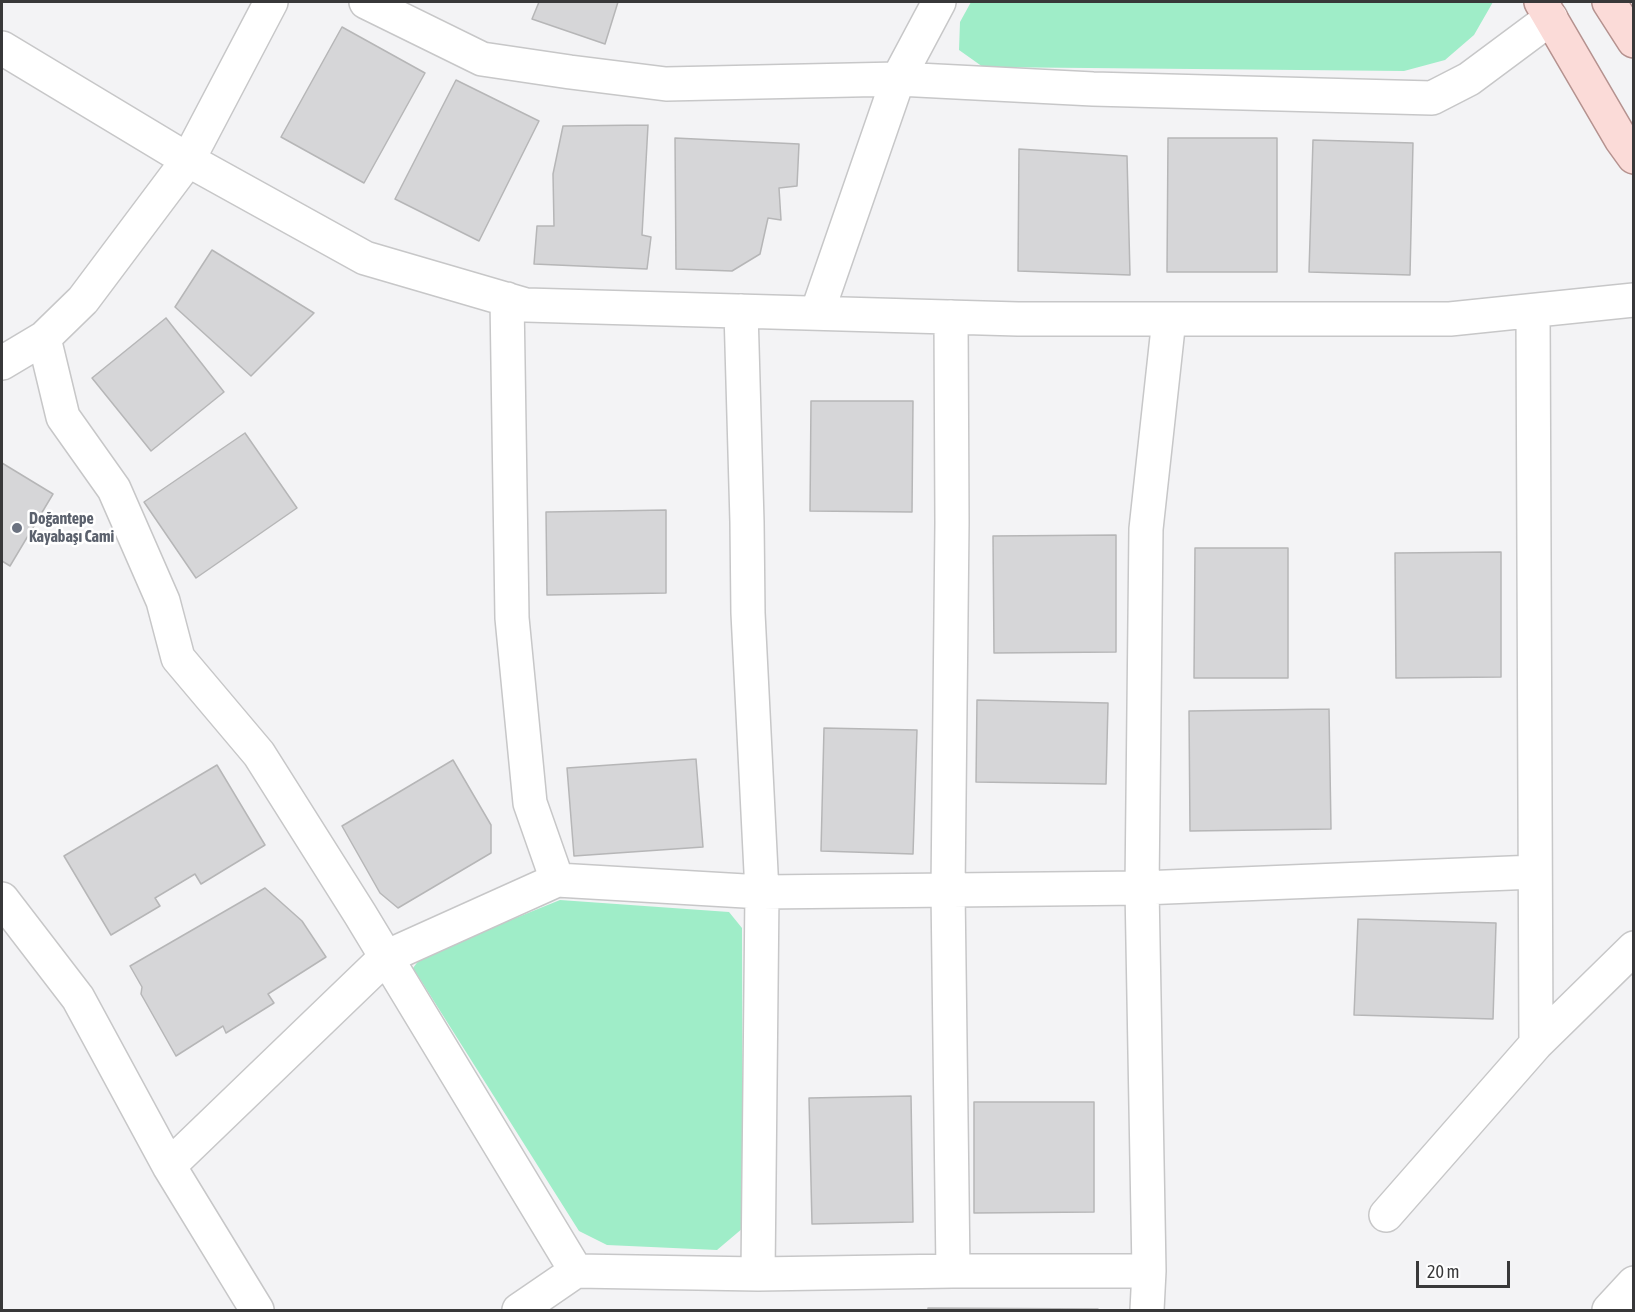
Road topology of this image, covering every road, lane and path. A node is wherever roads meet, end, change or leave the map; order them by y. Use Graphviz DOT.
graph roads {
  1 [pos="271,2"];
  2 [pos="366,2"];
  3 [pos="939,2"];
  4 [pos="1609,2"];
  5 [pos="1546,10"];
  6 [pos="1634,41"];
  7 [pos="2,48"];
  8 [pos="898,79"];
  9 [pos="1634,157"];
  10 [pos="188,160"];
  11 [pos="507,299"];
  12 [pos="1634,300"];
  13 [pos="741,311"];
  14 [pos="1533,311"];
  15 [pos="817,313"];
  16 [pos="951,316"];
  17 [pos="1169,319"];
  18 [pos="44,338"];
  19 [pos="2,363"];
  20 [pos="1535,872"];
  21 [pos="557,880"];
  22 [pos="1142,888"];
  23 [pos="948,890"];
  24 [pos="762,892"];
  25 [pos="2,899"];
  26 [pos="1634,948"];
  27 [pos="386,957"];
  28 [pos="1536,1044"];
  29 [pos="170,1166"];
  30 [pos="1386,1215"];
  31 [pos="576,1271"];
  32 [pos="953,1271"];
  33 [pos="1149,1271"];
  34 [pos="759,1274"];
  35 [pos="1634,1283"];
  36 [pos="257,1311"];
  37 [pos="519,1311"];
  38 [pos="1147,1311"];
  39 [pos="1609,1311"];
  1 -- 10 [label="street"];
  2 -- 8 [label="street"];
  3 -- 8 [label="street"];
  4 -- 6 [label="main road"];
  5 -- 8 [label="street"];
  5 -- 9 [label="main road"];
  7 -- 10 [label="street"];
  8 -- 15 [label="street"];
  10 -- 11 [label="street"];
  10 -- 18 [label="street"];
  11 -- 13 [label="street"];
  11 -- 21 [label="street"];
  12 -- 14 [label="street"];
  13 -- 15 [label="street"];
  13 -- 24 [label="street"];
  14 -- 17 [label="street"];
  14 -- 20 [label="street"];
  15 -- 16 [label="street"];
  16 -- 17 [label="street"];
  16 -- 23 [label="street"];
  17 -- 22 [label="street"];
  18 -- 19 [label="street"];
  18 -- 27 [label="street"];
  20 -- 22 [label="street"];
  20 -- 28 [label="street"];
  21 -- 24 [label="street"];
  21 -- 27 [label="street"];
  22 -- 23 [label="street"];
  22 -- 33 [label="street"];
  23 -- 24 [label="street"];
  23 -- 32 [label="street"];
  24 -- 34 [label="street"];
  25 -- 29 [label="street"];
  26 -- 28 [label="street"];
  27 -- 29 [label="street"];
  27 -- 31 [label="street"];
  28 -- 30 [label="street"];
  29 -- 36 [label="street"];
  31 -- 34 [label="street"];
  31 -- 37 [label="street"];
  32 -- 33 [label="street"];
  32 -- 34 [label="street"];
  33 -- 38 [label="street"];
  35 -- 39 [label="street"];
}
